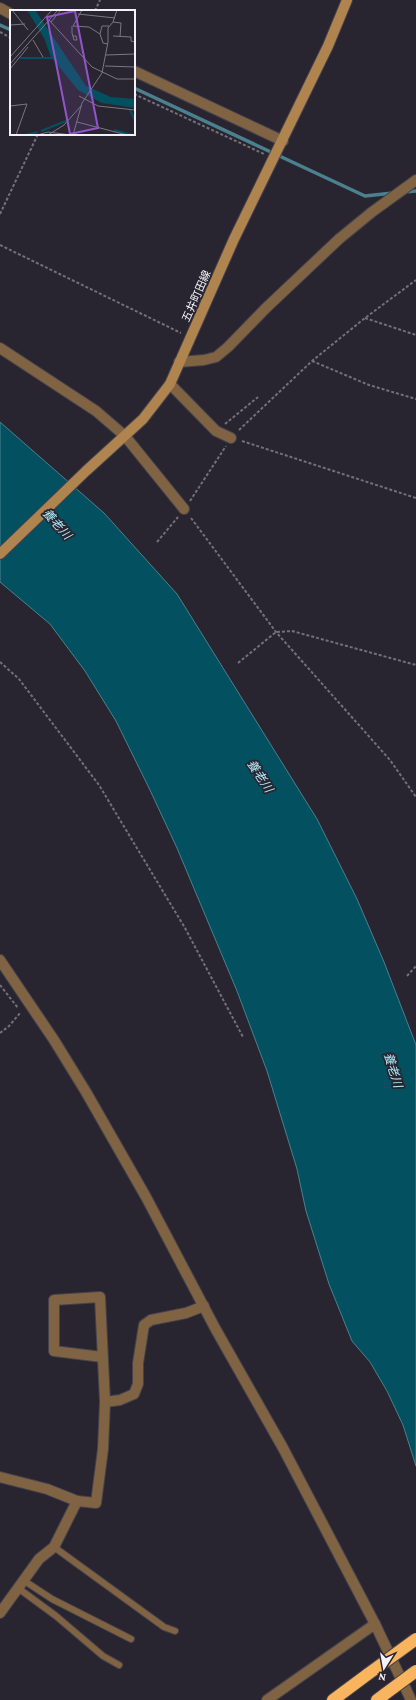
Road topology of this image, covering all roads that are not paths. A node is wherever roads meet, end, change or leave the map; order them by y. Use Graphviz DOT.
graph roads {
  1 [pos="347,0"];
  2 [pos="0,8"];
  3 [pos="10,13"];
  4 [pos="135,71"];
  5 [pos="283,141"];
  6 [pos="416,180"];
  7 [pos="0,348"];
  8 [pos="179,362"];
  9 [pos="170,384"];
  10 [pos="125,436"];
  11 [pos="231,438"];
  12 [pos="184,509"];
  13 [pos="0,554"];
  14 [pos="0,960"];
  15 [pos="204,1306"];
  16 [pos="102,1357"];
  17 [pos="105,1402"];
  18 [pos="0,1477"];
  19 [pos="77,1502"];
  20 [pos="54,1547"];
  21 [pos="20,1584"];
  22 [pos="0,1614"];
  23 [pos="375,1624"];
  24 [pos="175,1631"];
  25 [pos="131,1639"];
  26 [pos="416,1639"];
  27 [pos="119,1665"];
  28 [pos="416,1670"];
  29 [pos="381,1697"];
  30 [pos="267,1700"];
  31 [pos="333,1700"];
  32 [pos="411,1700"];
  1 -- 5 [label="main road, 五井町田線"];
  2 -- 3 [label="street"];
  4 -- 5 [label="street"];
  5 -- 8 [label="main road, 五井町田線"];
  6 -- 8 [label="street"];
  7 -- 10 [label="street"];
  8 -- 9 [label="main road, 五井町田線"];
  9 -- 10 [label="main road, 五井町田線"];
  9 -- 11 [label="street"];
  10 -- 12 [label="street"];
  10 -- 13 [label="main road, 五井町田線"];
  14 -- 15 [label="street"];
  15 -- 17 [label="street"];
  15 -- 23 [label="street"];
  16 -- 16 [label="street"];
  16 -- 17 [label="street"];
  17 -- 19 [label="street"];
  18 -- 19 [label="street"];
  19 -- 20 [label="street"];
  20 -- 21 [label="street"];
  20 -- 24 [label="lane"];
  21 -- 22 [label="street"];
  21 -- 25 [label="lane"];
  21 -- 27 [label="lane"];
  23 -- 30 [label="street"];
  23 -- 32 [label="street"];
  26 -- 31 [label="highway, bridge"];
  28 -- 29 [label="highway, bridge"];
}
